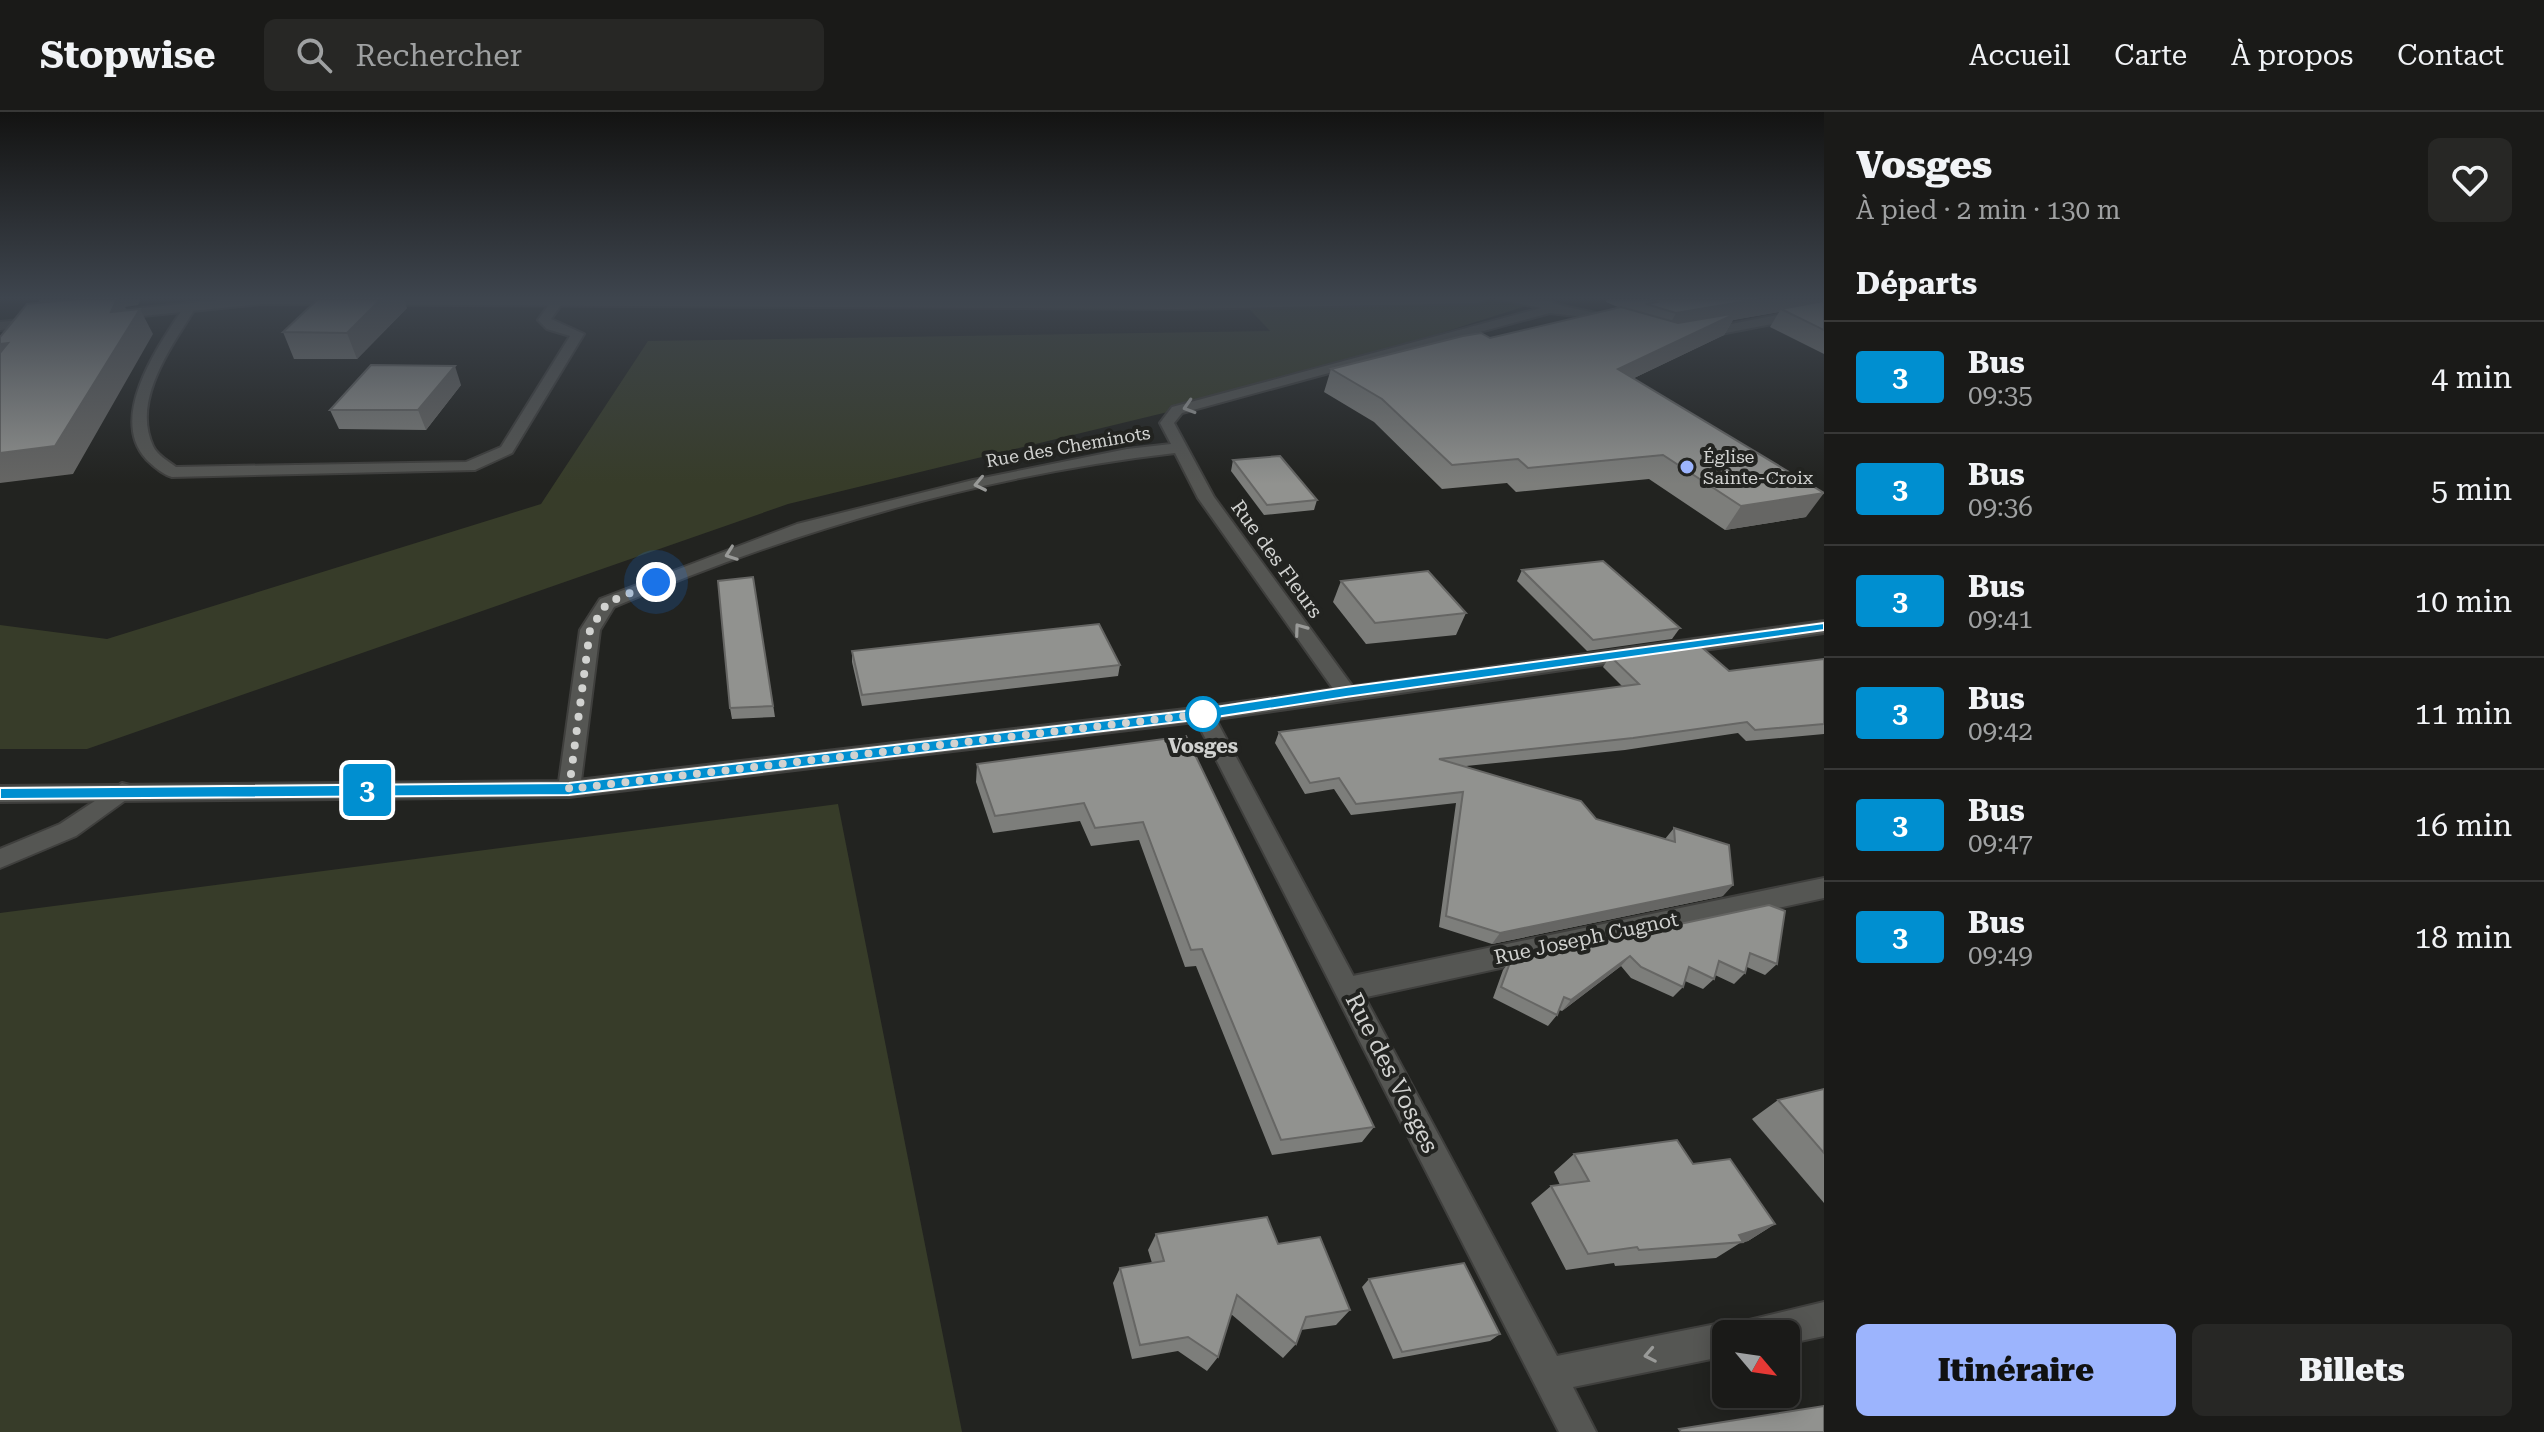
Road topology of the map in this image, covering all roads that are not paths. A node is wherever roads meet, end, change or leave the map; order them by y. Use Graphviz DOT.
graph roads {
  1 [pos="159,361"];
  2 [pos="562,361"];
  3 [pos="1359,361"];
  4 [pos="1180,448"];
  5 [pos="1824,627"];
  6 [pos="1346,692"];
  7 [pos="1203,714"];
  8 [pos="569,789"];
  9 [pos="122,791"];
  10 [pos="0,794"];
  11 [pos="0,859"];
  12 [pos="1824,888"];
  13 [pos="1348,989"];
  14 [pos="1824,1319"];
  15 [pos="1800,1324"];
  16 [pos="1712,1342"];
  17 [pos="1548,1375"];
  18 [pos="1578,1432"];
  1 -- 2 [label="street"];
  3 -- 4 [label="street, Rue des Cheminots, one-way"];
  6 -- 4 [label="street, Rue des Fleurs, one-way"];
  4 -- 8 [label="street, Rue des Cheminots, one-way"];
  5 -- 6 [label="street"];
  6 -- 7 [label="street"];
  7 -- 8 [label="street"];
  7 -- 13 [label="street, Rue des Vosges"];
  8 -- 9 [label="street"];
  9 -- 10 [label="street"];
  9 -- 11 [label="street"];
  12 -- 13 [label="street, Rue Joseph Cugnot"];
  13 -- 17 [label="street, Rue des Vosges"];
  14 -- 15 [label="street"];
  16 -- 17 [label="street, one-way"];
  17 -- 18 [label="street, Rue des Vosges"];
}
